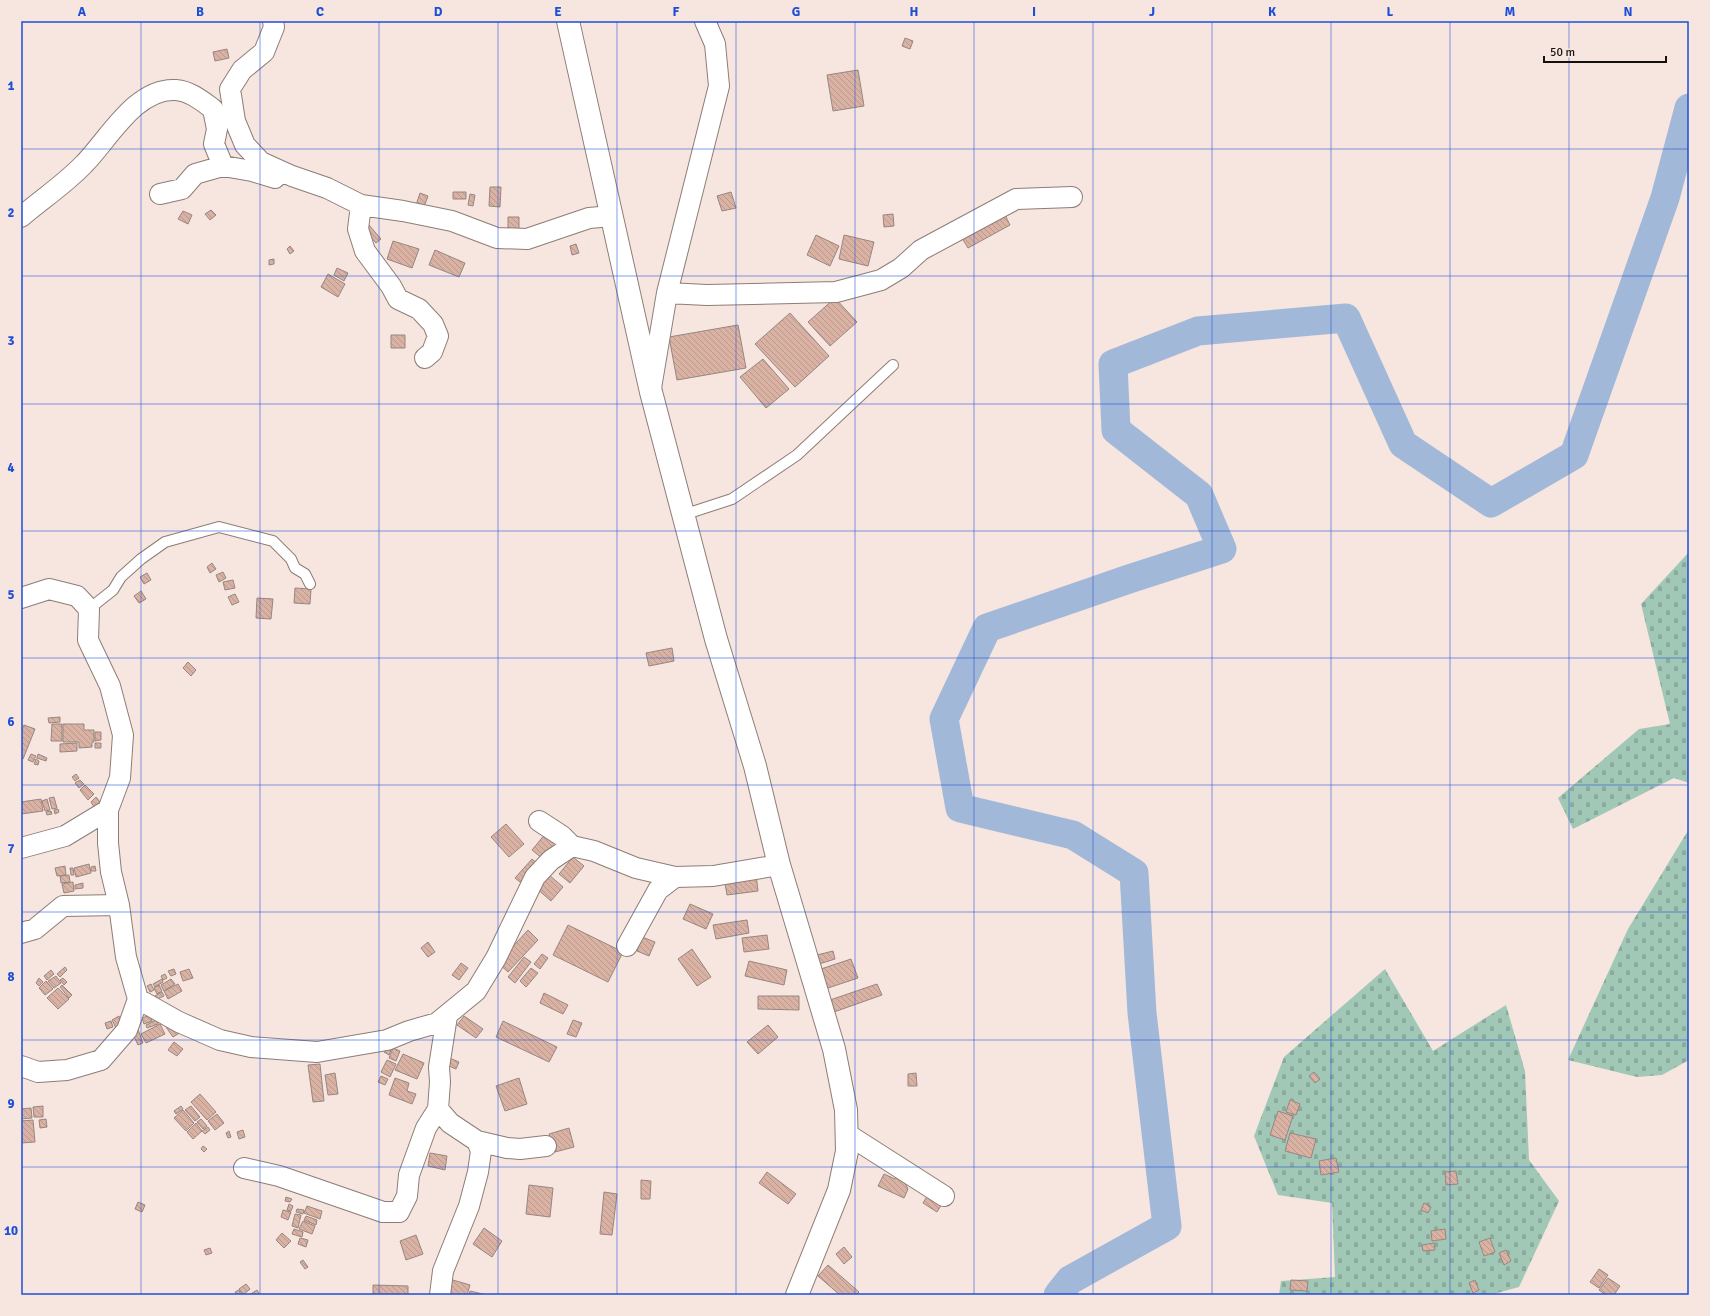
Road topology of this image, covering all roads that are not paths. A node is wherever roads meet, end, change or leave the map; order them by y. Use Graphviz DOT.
graph roads {
  1 [pos="273,21"];
  2 [pos="568,21"];
  3 [pos="705,21"];
  4 [pos="223,166"];
  5 [pos="327,188"];
  6 [pos="160,194"];
  7 [pos="1072,197"];
  8 [pos="361,205"];
  9 [pos="612,216"];
  10 [pos="21,217"];
  11 [pos="667,293"];
  12 [pos="424,358"];
  13 [pos="893,365"];
  14 [pos="651,392"];
  15 [pos="683,515"];
  16 [pos="310,584"];
  17 [pos="21,598"];
  18 [pos="88,610"];
  19 [pos="108,810"];
  20 [pos="539,821"];
  21 [pos="572,846"];
  22 [pos="21,848"];
  23 [pos="779,865"];
  24 [pos="675,877"];
  25 [pos="119,905"];
  26 [pos="21,933"];
  27 [pos="627,946"];
  28 [pos="138,1000"];
  29 [pos="447,1016"];
  30 [pos="21,1066"];
  31 [pos="438,1109"];
  32 [pos="847,1134"];
  33 [pos="477,1141"];
  34 [pos="546,1146"];
  35 [pos="244,1168"];
  36 [pos="944,1196"];
  37 [pos="440,1295"];
  38 [pos="797,1295"];
  1 -- 5 [label="street"];
  2 -- 9 [label="street"];
  3 -- 11 [label="street"];
  4 -- 5 [label="street"];
  4 -- 6 [label="street"];
  4 -- 10 [label="street"];
  5 -- 8 [label="street"];
  7 -- 11 [label="street"];
  8 -- 9 [label="street"];
  8 -- 12 [label="street"];
  9 -- 14 [label="street"];
  11 -- 14 [label="street"];
  13 -- 15 [label="lane"];
  14 -- 15 [label="street"];
  15 -- 23 [label="street"];
  16 -- 18 [label="lane"];
  17 -- 18 [label="street"];
  18 -- 19 [label="street"];
  19 -- 22 [label="street"];
  19 -- 25 [label="street"];
  20 -- 21 [label="street"];
  21 -- 24 [label="street"];
  21 -- 29 [label="street"];
  23 -- 24 [label="street"];
  23 -- 32 [label="street"];
  24 -- 27 [label="street"];
  25 -- 26 [label="street"];
  25 -- 28 [label="street"];
  28 -- 29 [label="street"];
  28 -- 30 [label="street"];
  29 -- 31 [label="street"];
  31 -- 33 [label="street"];
  31 -- 35 [label="street"];
  32 -- 36 [label="street"];
  32 -- 38 [label="street"];
  33 -- 34 [label="street"];
  33 -- 37 [label="street"];
}
